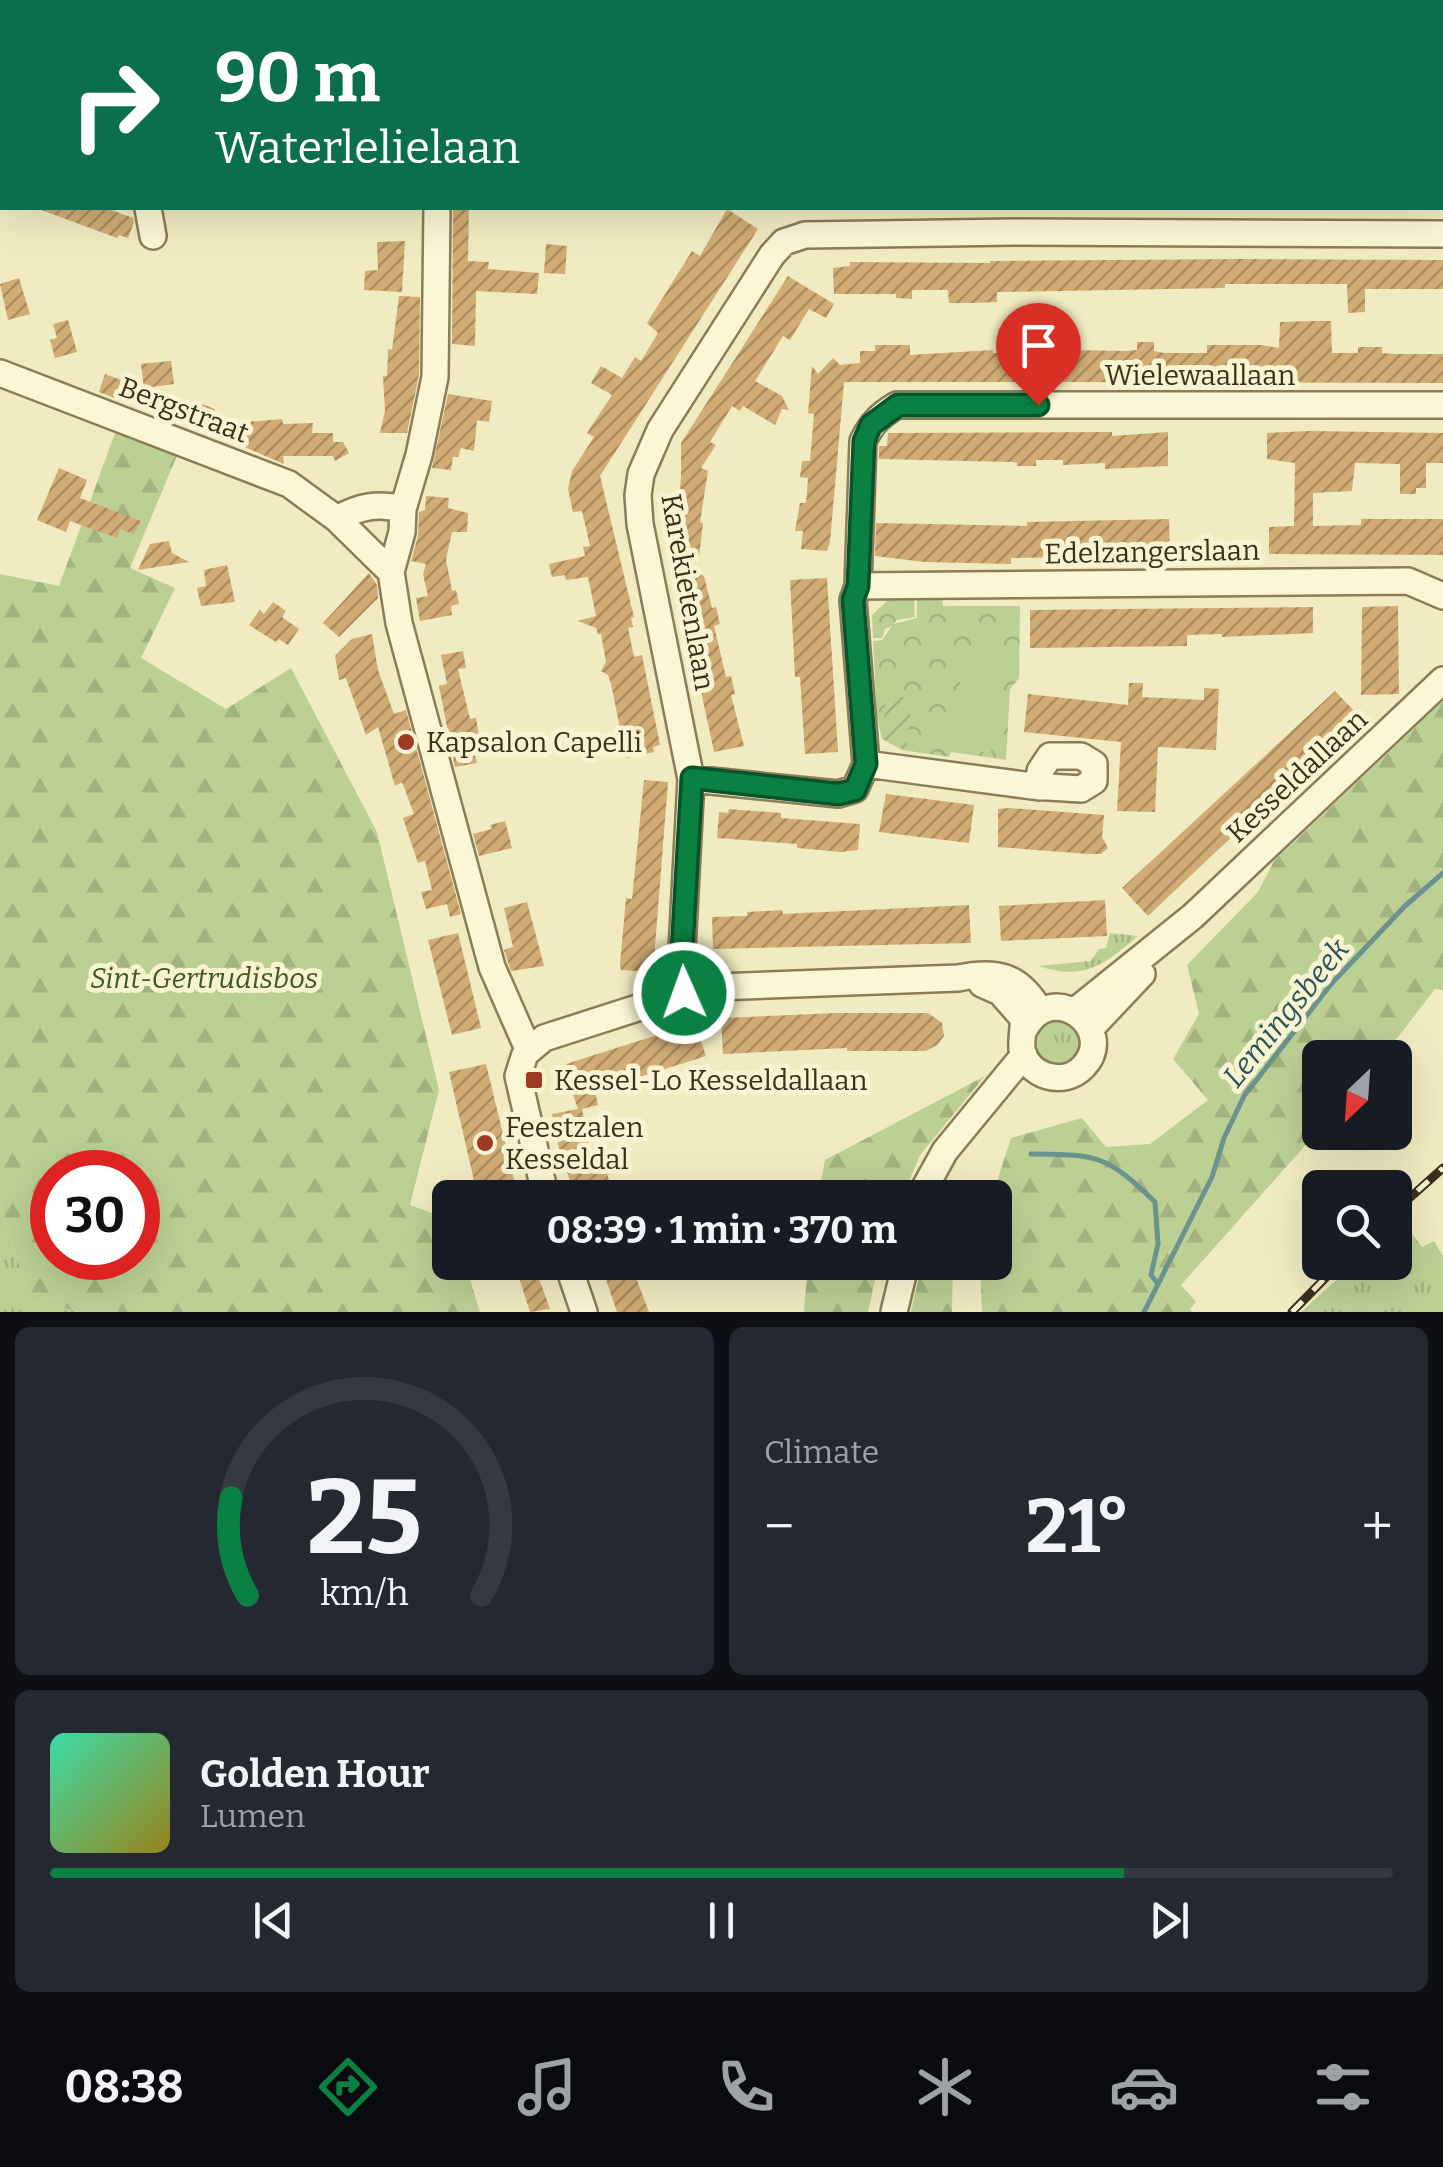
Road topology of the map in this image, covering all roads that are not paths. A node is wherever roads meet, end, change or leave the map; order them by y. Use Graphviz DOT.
graph roads {
  1 [pos="148,210"];
  2 [pos="437,210"];
  3 [pos="1014,220"];
  4 [pos="1443,234"];
  5 [pos="153,236"];
  6 [pos="0,373"];
  7 [pos="1443,405"];
  8 [pos="402,509"];
  9 [pos="338,518"];
  10 [pos="391,572"];
  11 [pos="858,586"];
  12 [pos="1443,596"];
  13 [pos="1443,680"];
  14 [pos="866,764"];
  15 [pos="692,778"];
  16 [pos="1039,786"];
  17 [pos="684,993"];
  18 [pos="1083,1020"];
  19 [pos="1029,1032"];
  20 [pos="528,1049"];
  21 [pos="1044,1076"];
  22 [pos="542,1180"];
  23 [pos="930,1180"];
  24 [pos="944,1180"];
  25 [pos="573,1280"];
  26 [pos="890,1280"];
  27 [pos="902,1280"];
  28 [pos="584,1312"];
  29 [pos="882,1312"];
  30 [pos="894,1312"];
  1 -- 5 [label="street"];
  2 -- 8 [label="street"];
  3 -- 4 [label="street"];
  3 -- 15 [label="street, Karekietenlaan"];
  6 -- 9 [label="street, Bergstraat"];
  7 -- 11 [label="street, Wielewaallaan"];
  8 -- 9 [label="street"];
  8 -- 10 [label="street"];
  9 -- 10 [label="street, Bergstraat"];
  10 -- 20 [label="street"];
  11 -- 12 [label="street, Edelzangerslaan"];
  11 -- 14 [label="street"];
  13 -- 18 [label="street, Kesseldallaan"];
  14 -- 15 [label="street"];
  14 -- 16 [label="street"];
  15 -- 17 [label="street, Karekietenlaan"];
  17 -- 19 [label="street"];
  17 -- 20 [label="street"];
  18 -- 19 [label="street"];
  18 -- 21 [label="street, Kesseldallaan"];
  19 -- 21 [label="street"];
  19 -- 23 [label="street"];
  20 -- 22 [label="street"];
  21 -- 24 [label="street"];
  25 -- 28 [label="street"];
  26 -- 29 [label="street"];
  27 -- 30 [label="street"];
}
